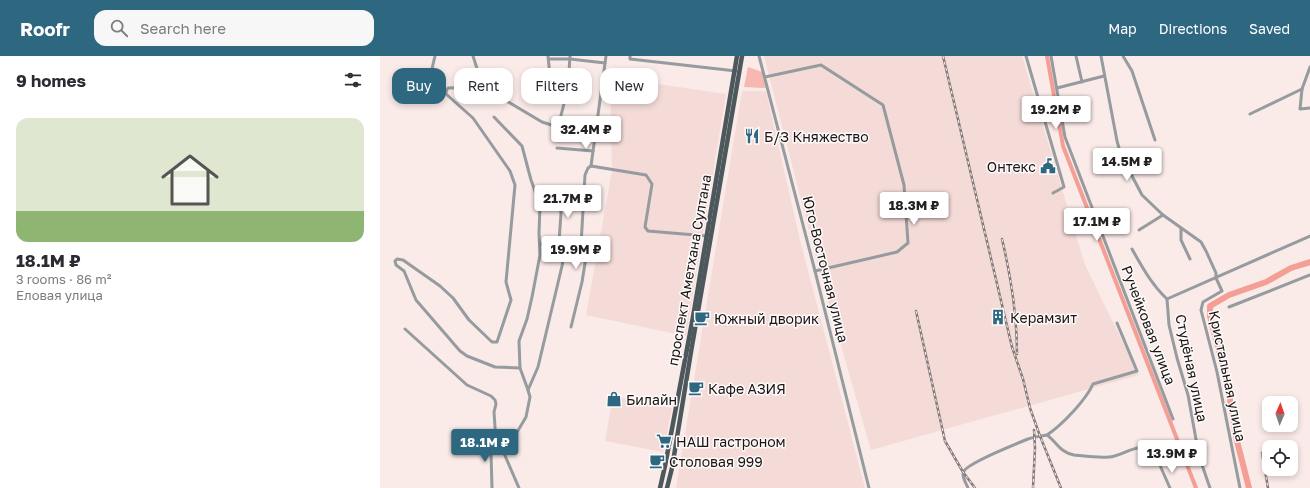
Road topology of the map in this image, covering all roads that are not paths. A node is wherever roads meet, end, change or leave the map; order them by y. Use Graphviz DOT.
graph roads {
  1 [pos="435,56"];
  2 [pos="473,56"];
  3 [pos="606,56"];
  4 [pos="630,56"];
  5 [pos="737,56"];
  6 [pos="742,56"];
  7 [pos="759,56"];
  8 [pos="1026,56"];
  9 [pos="1051,56"];
  10 [pos="1076,56"];
  11 [pos="1100,56"];
  12 [pos="1123,56"];
  13 [pos="549,58"];
  14 [pos="570,58"];
  15 [pos="605,63"];
  16 [pos="1310,67"];
  17 [pos="432,68"];
  18 [pos="477,68"];
  19 [pos="550,68"];
  20 [pos="737,72"];
  21 [pos="1104,76"];
  22 [pos="1309,76"];
  23 [pos="765,77"];
  24 [pos="1082,82"];
  25 [pos="454,88"];
  26 [pos="1057,88"];
  27 [pos="1302,89"];
  28 [pos="446,90"];
  29 [pos="446,94"];
  30 [pos="512,104"];
  31 [pos="1310,108"];
  32 [pos="1250,114"];
  33 [pos="494,117"];
  34 [pos="558,127"];
  35 [pos="596,132"];
  36 [pos="1155,140"];
  37 [pos="558,148"];
  38 [pos="593,151"];
  39 [pos="591,166"];
  40 [pos="1053,193"];
  41 [pos="558,197"];
  42 [pos="1163,215"];
  43 [pos="1181,229"];
  44 [pos="1139,230"];
  45 [pos="1310,236"];
  46 [pos="708,237"];
  47 [pos="559,242"];
  48 [pos="540,244"];
  49 [pos="566,244"];
  50 [pos="581,245"];
  51 [pos="1132,249"];
  52 [pos="1190,259"];
  53 [pos="815,271"];
  54 [pos="1310,275"];
  55 [pos="1216,278"];
  56 [pos="1167,299"];
  57 [pos="1229,307"];
  58 [pos="1117,323"];
  59 [pos="571,327"];
  60 [pos="405,329"];
  61 [pos="520,368"];
  62 [pos="528,390"];
  63 [pos="1173,419"];
  64 [pos="1046,435"];
  65 [pos="496,442"];
  66 [pos="503,451"];
  67 [pos="492,488"];
  68 [pos="519,488"];
  69 [pos="660,488"];
  70 [pos="667,488"];
  71 [pos="870,488"];
  72 [pos="968,488"];
  73 [pos="1170,488"];
  74 [pos="1210,488"];
  75 [pos="1240,488"];
  1 -- 17 [label="street"];
  2 -- 18 [label="street"];
  3 -- 15 [label="street"];
  4 -- 20 [label="street"];
  5 -- 20 [label="main road"];
  6 -- 20 [label="main road"];
  7 -- 23 [label="street, Юго-Восточная улица"];
  8 -- 40 [label="street"];
  9 -- 26 [label="street, Ручейковая улица"];
  10 -- 24 [label="street"];
  11 -- 21 [label="street, Кристальная улица"];
  12 -- 36 [label="street"];
  13 -- 14 [label="street"];
  13 -- 19 [label="street"];
  14 -- 15 [label="street"];
  14 -- 34 [label="street"];
  15 -- 35 [label="street"];
  16 -- 22 [label="street"];
  20 -- 46 [label="main road"];
  21 -- 24 [label="street"];
  21 -- 42 [label="street, Кристальная улица"];
  22 -- 27 [label="street"];
  23 -- 53 [label="street, Юго-Восточная улица"];
  23 -- 53 [label="street"];
  24 -- 26 [label="street"];
  25 -- 28 [label="street"];
  26 -- 63 [label="street, Ручейковая улица"];
  27 -- 31 [label="street"];
  27 -- 32 [label="street"];
  29 -- 61 [label="street"];
  30 -- 34 [label="street"];
  33 -- 48 [label="street"];
  34 -- 35 [label="street"];
  35 -- 38 [label="street"];
  37 -- 38 [label="street"];
  38 -- 39 [label="street"];
  39 -- 46 [label="street"];
  39 -- 50 [label="street"];
  41 -- 47 [label="street"];
  42 -- 43 [label="street, Кристальная улица"];
  42 -- 44 [label="street"];
  43 -- 52 [label="street"];
  43 -- 55 [label="street, Кристальная улица"];
  45 -- 55 [label="street, Студёная улица"];
  46 -- 69 [label="main road, проспект Аметхана Султана"];
  46 -- 70 [label="main road"];
  47 -- 48 [label="street"];
  47 -- 49 [label="street"];
  48 -- 61 [label="street"];
  49 -- 50 [label="street"];
  49 -- 62 [label="street"];
  50 -- 59 [label="street"];
  51 -- 56 [label="street, Студёная улица"];
  53 -- 71 [label="street, Юго-Восточная улица"];
  54 -- 57 [label="street"];
  55 -- 56 [label="street, Студёная улица"];
  55 -- 75 [label="street, Кристальная улица"];
  56 -- 74 [label="street, Студёная улица"];
  58 -- 64 [label="street"];
  60 -- 65 [label="street"];
  61 -- 62 [label="street"];
  62 -- 66 [label="street"];
  64 -- 72 [label="street"];
  64 -- 73 [label="street"];
  65 -- 66 [label="street"];
  65 -- 67 [label="street"];
  66 -- 68 [label="street"];
}
